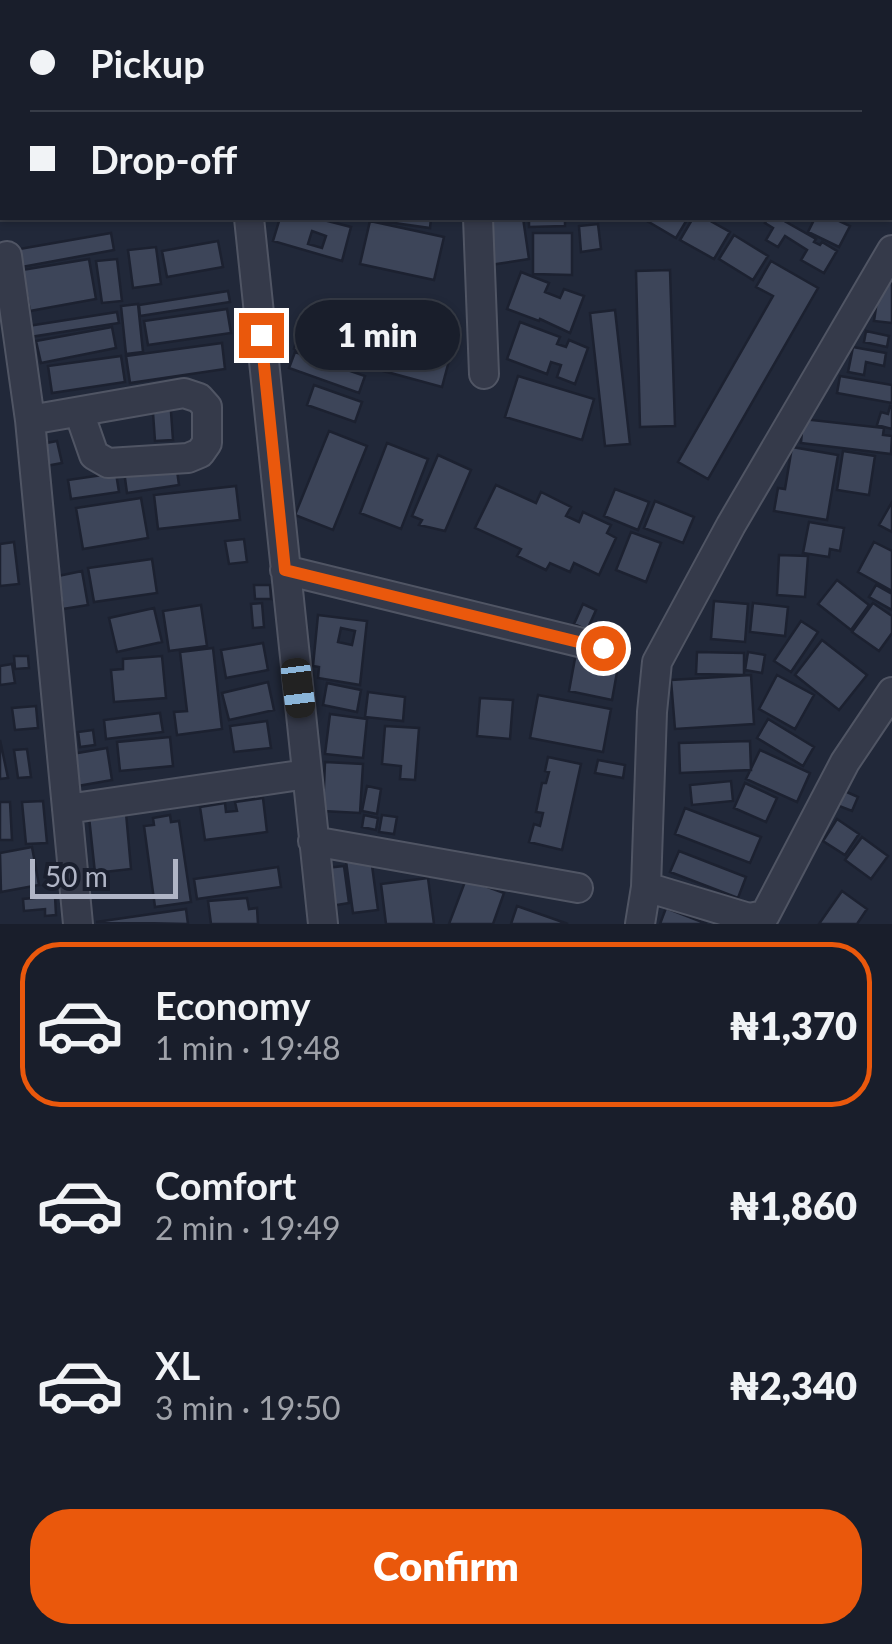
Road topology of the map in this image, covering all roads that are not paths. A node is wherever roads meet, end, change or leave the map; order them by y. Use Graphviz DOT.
graph roads {
  1 [pos="249,220"];
  2 [pos="478,220"];
  3 [pos="892,250"];
  4 [pos="7,256"];
  5 [pos="484,374"];
  6 [pos="80,412"];
  7 [pos="30,420"];
  8 [pos="285,570"];
  9 [pos="603,648"];
  10 [pos="892,692"];
  11 [pos="307,774"];
  12 [pos="66,809"];
  13 [pos="313,841"];
  14 [pos="646,887"];
  15 [pos="578,888"];
  16 [pos="78,924"];
  17 [pos="323,924"];
  18 [pos="640,924"];
  1 -- 8 [label="street"];
  2 -- 5 [label="street"];
  3 -- 14 [label="street"];
  4 -- 7 [label="street"];
  6 -- 7 [label="street"];
  7 -- 12 [label="street"];
  8 -- 9 [label="street"];
  8 -- 11 [label="street"];
  10 -- 14 [label="street"];
  11 -- 12 [label="street"];
  11 -- 13 [label="street"];
  12 -- 16 [label="street"];
  13 -- 15 [label="street"];
  13 -- 17 [label="street"];
  14 -- 18 [label="street"];
}
